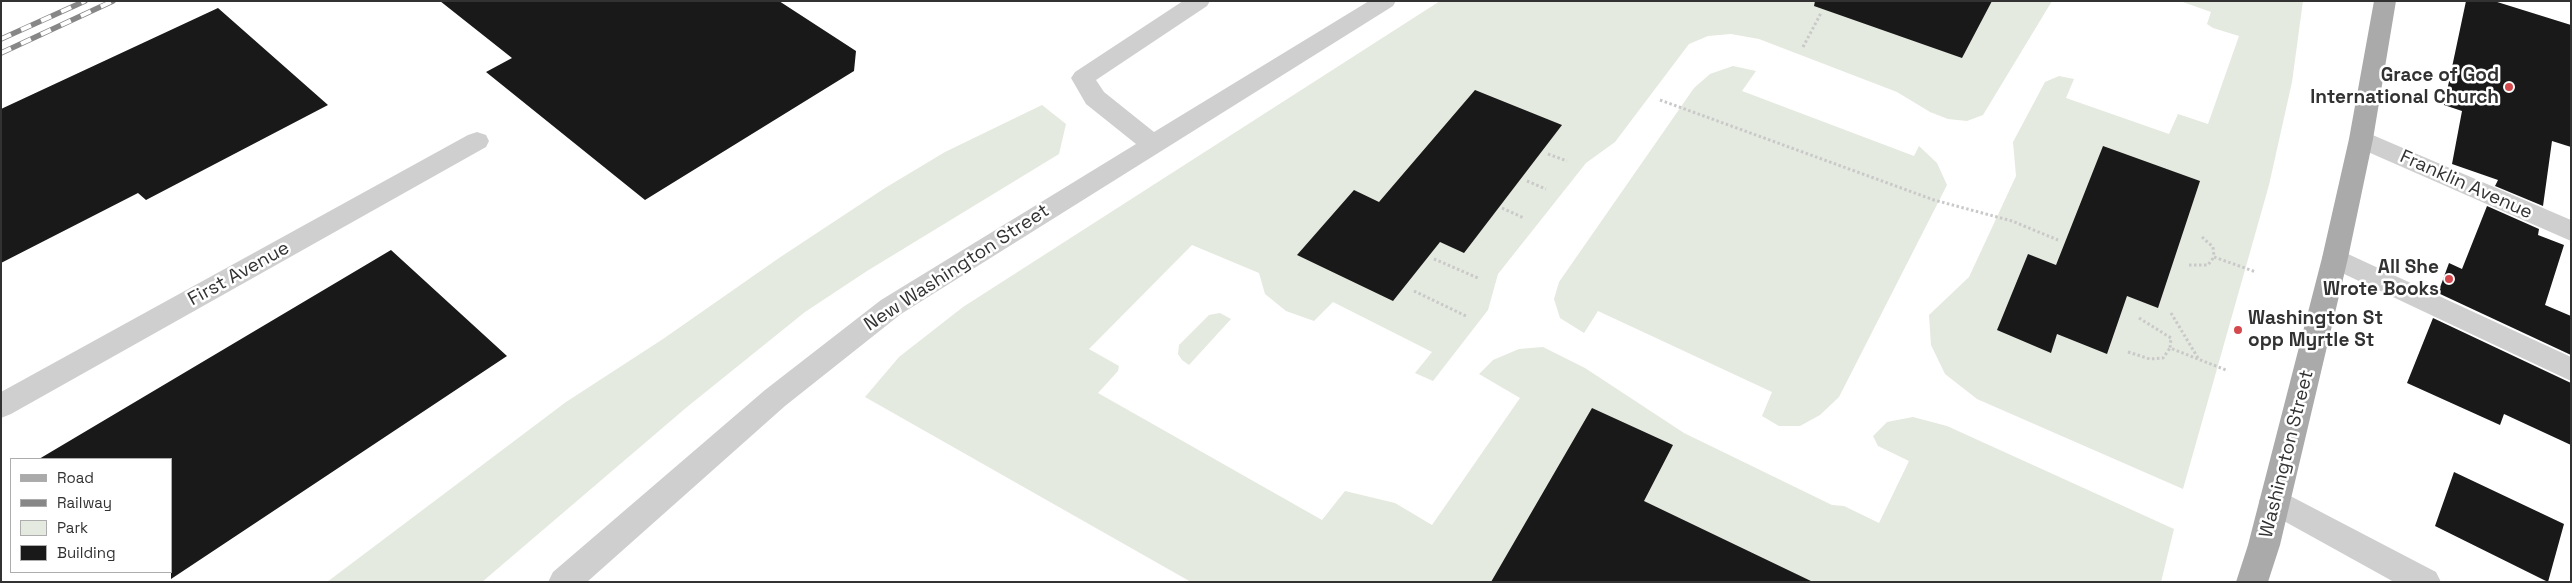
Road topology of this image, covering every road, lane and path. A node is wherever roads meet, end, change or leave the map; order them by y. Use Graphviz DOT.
graph roads {
  1 [pos="1199,1"];
  2 [pos="1385,1"];
  3 [pos="2385,1"];
  4 [pos="1821,13"];
  5 [pos="1802,47"];
  6 [pos="1660,100"];
  7 [pos="2361,139"];
  8 [pos="477,142"];
  9 [pos="1153,144"];
  10 [pos="1548,154"];
  11 [pos="1568,161"];
  12 [pos="1527,181"];
  13 [pos="1546,189"];
  14 [pos="1502,208"];
  15 [pos="1524,218"];
  16 [pos="2571,231"];
  17 [pos="2202,237"];
  18 [pos="2058,240"];
  19 [pos="2214,257"];
  20 [pos="1434,258"];
  21 [pos="2335,258"];
  22 [pos="2189,266"];
  23 [pos="2256,272"];
  24 [pos="1478,278"];
  25 [pos="1414,291"];
  26 [pos="2171,313"];
  27 [pos="1466,316"];
  28 [pos="2139,318"];
  29 [pos="2170,348"];
  30 [pos="2128,352"];
  31 [pos="2198,359"];
  32 [pos="2226,370"];
  33 [pos="2571,370"];
  34 [pos="1,406"];
  35 [pos="2275,501"];
  36 [pos="564,582"];
  37 [pos="2252,582"];
  38 [pos="2425,582"];
  1 -- 9 [label="street"];
  2 -- 9 [label="street, New Washington Street"];
  3 -- 7 [label="main road, Washington Street"];
  4 -- 5 [label="path"];
  6 -- 18 [label="path"];
  7 -- 16 [label="street, Franklin Avenue"];
  7 -- 21 [label="main road, Washington Street"];
  8 -- 34 [label="street, First Avenue"];
  9 -- 36 [label="street, New Washington Street"];
  10 -- 11 [label="path"];
  12 -- 13 [label="path"];
  14 -- 15 [label="path"];
  17 -- 19 [label="path"];
  19 -- 22 [label="path"];
  19 -- 23 [label="path"];
  20 -- 24 [label="path"];
  21 -- 33 [label="street"];
  21 -- 35 [label="main road, Washington Street"];
  25 -- 27 [label="path"];
  26 -- 31 [label="path"];
  28 -- 29 [label="path"];
  29 -- 30 [label="path"];
  29 -- 31 [label="path"];
  31 -- 32 [label="path"];
  35 -- 37 [label="main road, Washington Street"];
  35 -- 38 [label="street"];
}
